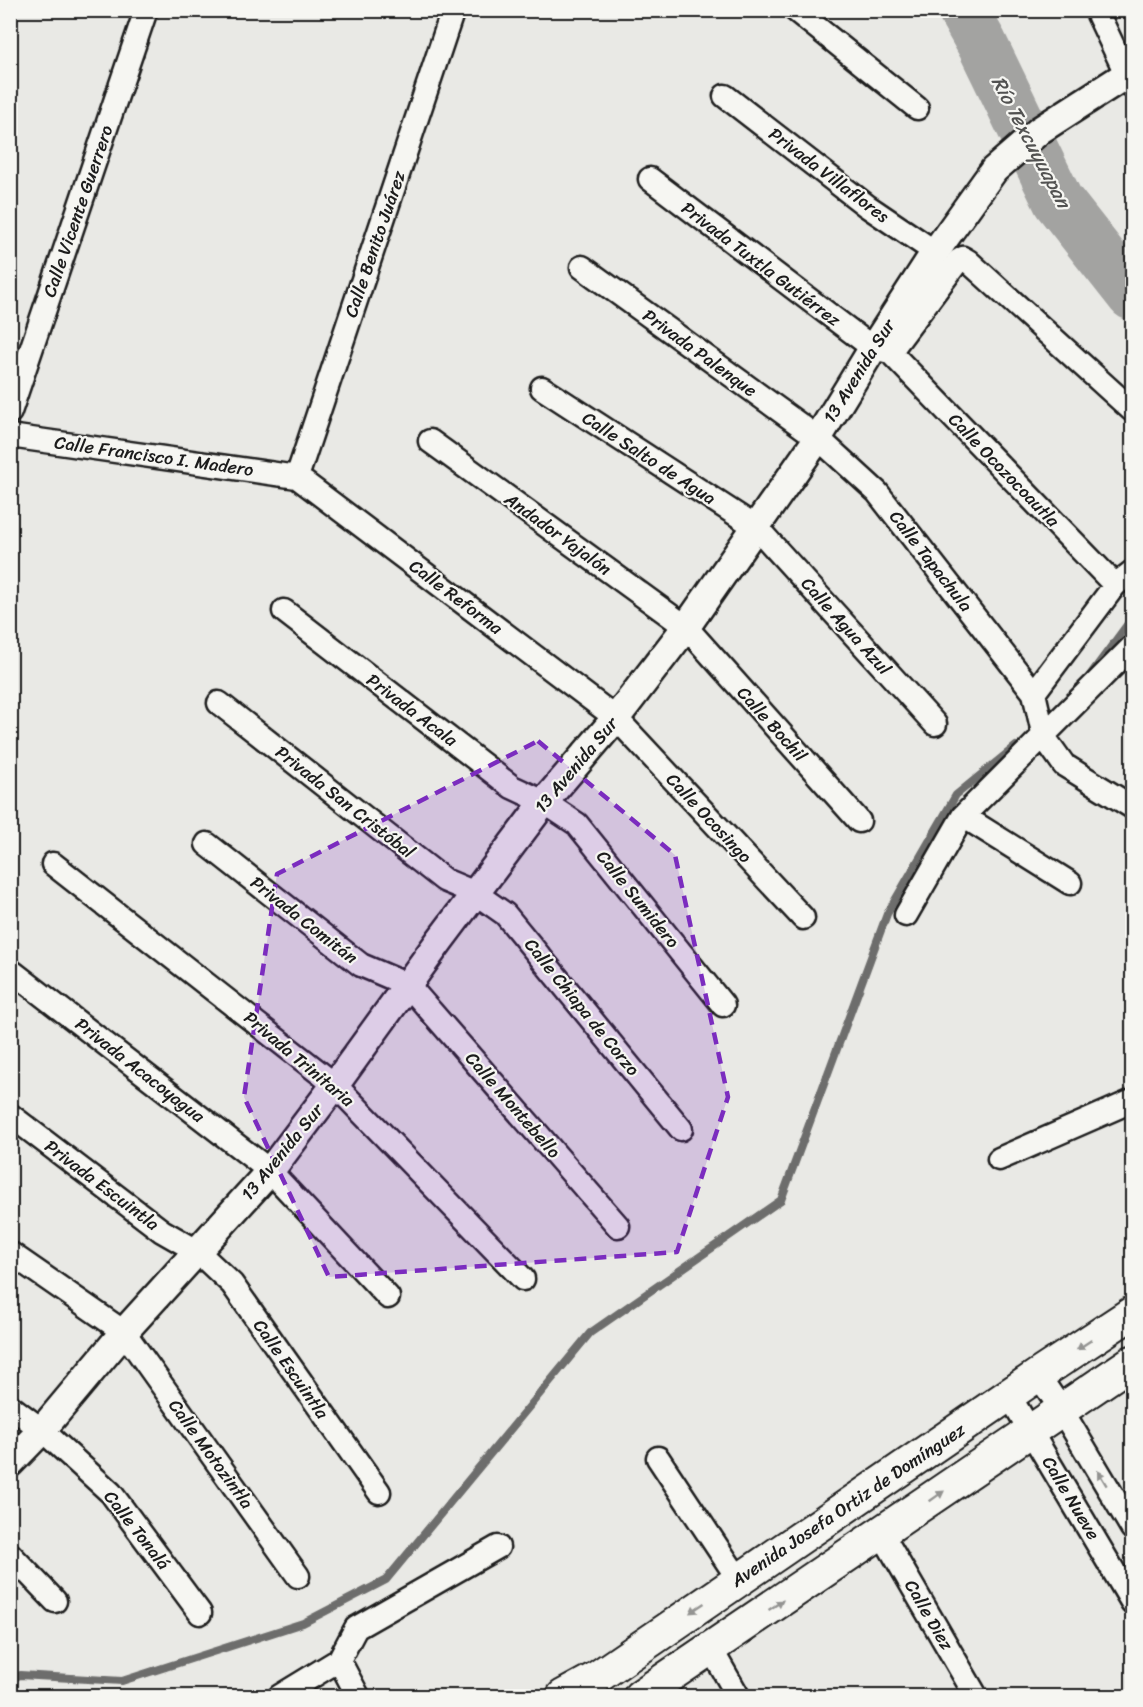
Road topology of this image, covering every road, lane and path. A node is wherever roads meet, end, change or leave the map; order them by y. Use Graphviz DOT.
graph roads {
  1 [pos="146,10"];
  2 [pos="453,10"];
  3 [pos="795,10"];
  4 [pos="1096,10"];
  5 [pos="1131,78"];
  6 [pos="725,96"];
  7 [pos="917,108"];
  8 [pos="650,179"];
  9 [pos="935,252"];
  10 [pos="582,267"];
  11 [pos="881,350"];
  12 [pos="542,388"];
  13 [pos="1132,410"];
  14 [pos="10,412"];
  15 [pos="10,436"];
  16 [pos="818,438"];
  17 [pos="430,441"];
  18 [pos="297,477"];
  19 [pos="756,528"];
  20 [pos="1124,579"];
  21 [pos="284,611"];
  22 [pos="686,627"];
  23 [pos="1132,646"];
  24 [pos="1034,693"];
  25 [pos="219,703"];
  26 [pos="616,718"];
  27 [pos="934,724"];
  28 [pos="1044,736"];
  29 [pos="544,802"];
  30 [pos="1132,807"];
  31 [pos="963,816"];
  32 [pos="859,821"];
  33 [pos="207,844"];
  34 [pos="53,864"];
  35 [pos="1070,883"];
  36 [pos="475,893"];
  37 [pos="906,915"];
  38 [pos="803,918"];
  39 [pos="10,970"];
  40 [pos="408,985"];
  41 [pos="723,1005"];
  42 [pos="335,1085"];
  43 [pos="1132,1101"];
  44 [pos="10,1115"];
  45 [pos="681,1128"];
  46 [pos="999,1159"];
  47 [pos="270,1171"];
  48 [pos="618,1226"];
  49 [pos="197,1251"];
  50 [pos="10,1253"];
  51 [pos="523,1280"];
  52 [pos="388,1297"];
  53 [pos="1132,1312"];
  54 [pos="124,1332"];
  55 [pos="1132,1362"];
  56 [pos="1038,1374"];
  57 [pos="1010,1395"];
  58 [pos="10,1406"];
  59 [pos="1061,1409"];
  60 [pos="42,1430"];
  61 [pos="1031,1431"];
  62 [pos="658,1458"];
  63 [pos="10,1463"];
  64 [pos="379,1492"];
  65 [pos="1132,1528"];
  66 [pos="882,1534"];
  67 [pos="498,1547"];
  68 [pos="10,1554"];
  69 [pos="298,1576"];
  70 [pos="739,1580"];
  71 [pos="55,1601"];
  72 [pos="1132,1602"];
  73 [pos="200,1613"];
  74 [pos="711,1649"];
  75 [pos="339,1660"];
  76 [pos="280,1696"];
  77 [pos="358,1696"];
  78 [pos="563,1696"];
  79 [pos="640,1696"];
  80 [pos="738,1696"];
  81 [pos="976,1696"];
  1 -- 14 [label="street, Calle Vicente Guerrero"];
  2 -- 18 [label="street, Calle Benito Juárez"];
  3 -- 7 [label="street"];
  4 -- 5 [label="street"];
  5 -- 9 [label="street, 13 Avenida Sur"];
  6 -- 9 [label="street, Privada Villaflores"];
  8 -- 11 [label="street, Privada Tuxtla Gutiérrez"];
  9 -- 11 [label="street, 13 Avenida Sur"];
  10 -- 16 [label="street, Privada Palenque"];
  11 -- 13 [label="street"];
  11 -- 16 [label="street, 13 Avenida Sur"];
  11 -- 20 [label="street, Calle Ocozocoautla"];
  12 -- 19 [label="street, Calle Salto de Agua"];
  15 -- 18 [label="street, Calle Francisco I. Madero"];
  16 -- 19 [label="street, 13 Avenida Sur"];
  16 -- 24 [label="street, Calle Tapachula"];
  17 -- 22 [label="street, Andador Yajalón"];
  18 -- 26 [label="street, Calle Reforma"];
  19 -- 22 [label="street, 13 Avenida Sur"];
  19 -- 27 [label="street, Calle Agua Azul"];
  20 -- 24 [label="street"];
  21 -- 29 [label="street, Privada Acala"];
  22 -- 26 [label="street, 13 Avenida Sur"];
  22 -- 32 [label="street, Calle Bochil"];
  23 -- 28 [label="street"];
  24 -- 28 [label="street"];
  25 -- 36 [label="street, Privada San Cristóbal"];
  26 -- 29 [label="street, 13 Avenida Sur"];
  26 -- 38 [label="street, Calle Ocosingo"];
  28 -- 30 [label="street"];
  28 -- 31 [label="street"];
  29 -- 36 [label="street, 13 Avenida Sur"];
  29 -- 41 [label="street, Calle Sumidero"];
  31 -- 35 [label="street"];
  31 -- 37 [label="street"];
  33 -- 40 [label="street, Privada Comitán"];
  34 -- 42 [label="street, Privada Trinitaria"];
  36 -- 40 [label="street, 13 Avenida Sur"];
  36 -- 45 [label="street, Calle Chiapa de Corzo"];
  39 -- 47 [label="street, Privada Acacoyagua"];
  40 -- 42 [label="street, 13 Avenida Sur"];
  40 -- 48 [label="street, Calle Montebello"];
  42 -- 47 [label="street, 13 Avenida Sur"];
  42 -- 51 [label="street, Privada Trinitaria"];
  43 -- 46 [label="street"];
  44 -- 49 [label="street, Privada Escuintla"];
  47 -- 49 [label="street, 13 Avenida Sur"];
  47 -- 52 [label="street, Privada Acacoyagua"];
  49 -- 54 [label="street, 13 Avenida Sur"];
  49 -- 64 [label="street, Calle Escuintla"];
  50 -- 54 [label="street, Calle Motozintla"];
  53 -- 56 [label="main road, Avenida Josefa Ortiz de Domínguez, one-way"];
  54 -- 60 [label="street, 13 Avenida Sur"];
  54 -- 69 [label="street, Calle Motozintla"];
  55 -- 59 [label="main road"];
  56 -- 57 [label="main road, Avenida Josefa Ortiz de Domínguez"];
  56 -- 59 [label="street, Calle Nueve"];
  57 -- 61 [label="street, Calle Nueve"];
  57 -- 70 [label="main road, Avenida Josefa Ortiz de Domínguez"];
  58 -- 60 [label="street, Calle Tonalá"];
  59 -- 61 [label="main road"];
  65 -- 59 [label="street, Calle Nueve, one-way"];
  60 -- 63 [label="street, 13 Avenida Sur"];
  60 -- 73 [label="street, Calle Tonalá"];
  66 -- 61 [label="main road, one-way"];
  61 -- 72 [label="street, Calle Nueve"];
  62 -- 70 [label="street"];
  74 -- 66 [label="main road, one-way"];
  66 -- 81 [label="street, Calle Diez"];
  67 -- 75 [label="street"];
  68 -- 71 [label="street"];
  70 -- 78 [label="main road, Avenida Josefa Ortiz de Domínguez, one-way"];
  74 -- 79 [label="main road"];
  74 -- 80 [label="street"];
  75 -- 76 [label="street"];
  75 -- 77 [label="street"];
}
